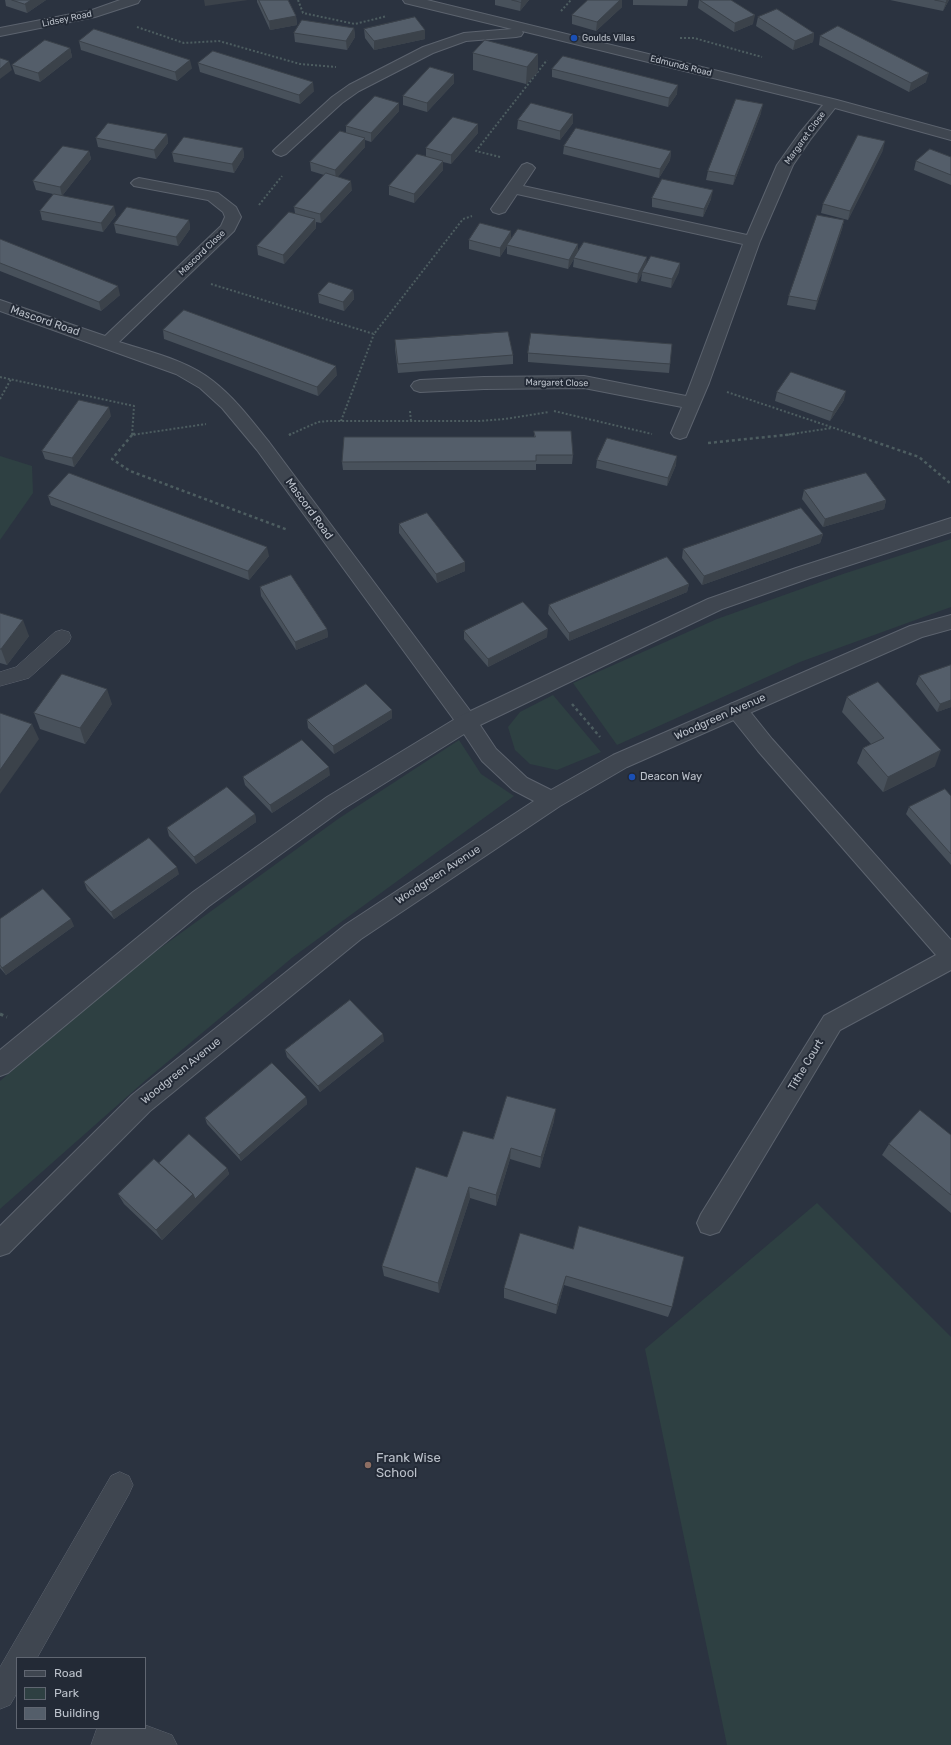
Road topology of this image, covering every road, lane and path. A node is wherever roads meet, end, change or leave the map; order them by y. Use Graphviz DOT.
graph roads {
  1 [pos="133,0"];
  2 [pos="298,0"];
  3 [pos="410,0"];
  4 [pos="431,5"];
  5 [pos="95,13"];
  6 [pos="0,32"];
  7 [pos="539,32"];
  8 [pos="565,38"];
  9 [pos="388,71"];
  10 [pos="832,102"];
  11 [pos="951,136"];
  12 [pos="281,151"];
  13 [pos="527,168"];
  14 [pos="139,182"];
  15 [pos="513,188"];
  16 [pos="499,209"];
  17 [pos="228,228"];
  18 [pos="752,241"];
  19 [pos="179,275"];
  20 [pos="0,305"];
  21 [pos="374,334"];
  22 [pos="108,343"];
  23 [pos="0,376"];
  24 [pos="11,379"];
  25 [pos="700,383"];
  26 [pos="420,386"];
  27 [pos="0,399"];
  28 [pos="692,403"];
  29 [pos="240,418"];
  30 [pos="341,421"];
  31 [pos="832,428"];
  32 [pos="680,433"];
  33 [pos="132,434"];
  34 [pos="653,435"];
  35 [pos="701,443"];
  36 [pos="263,446"];
  37 [pos="951,484"];
  38 [pos="951,525"];
  39 [pos="326,532"];
  40 [pos="951,622"];
  41 [pos="62,637"];
  42 [pos="0,679"];
  43 [pos="552,681"];
  44 [pos="737,710"];
  45 [pos="467,722"];
  46 [pos="620,761"];
  47 [pos="552,800"];
  48 [pos="951,958"];
  49 [pos="0,1065"];
  50 [pos="710,1223"];
  51 [pos="0,1244"];
  52 [pos="120,1485"];
  53 [pos="22,1657"];
  54 [pos="16,1667"];
  55 [pos="0,1695"];
  56 [pos="111,1729"];
  57 [pos="114,1729"];
  58 [pos="106,1745"];
  59 [pos="162,1745"];
  1 -- 5 [label="street, Lidsey Road"];
  2 -- 4 [label="path"];
  3 -- 4 [label="street, Edmunds Road"];
  4 -- 7 [label="street, Edmunds Road"];
  5 -- 6 [label="street, Lidsey Road"];
  5 -- 9 [label="path"];
  7 -- 8 [label="street, Edmunds Road"];
  7 -- 9 [label="street"];
  8 -- 10 [label="street, Edmunds Road"];
  8 -- 13 [label="path"];
  9 -- 12 [label="street"];
  10 -- 11 [label="street, Edmunds Road"];
  10 -- 18 [label="street, Margaret Close"];
  12 -- 17 [label="path"];
  13 -- 15 [label="street"];
  14 -- 17 [label="street, Mascord Close"];
  15 -- 16 [label="street"];
  15 -- 18 [label="street"];
  16 -- 21 [label="path"];
  17 -- 19 [label="street, Mascord Close"];
  18 -- 25 [label="street, Margaret Close"];
  19 -- 21 [label="path"];
  19 -- 22 [label="street, Mascord Close"];
  20 -- 22 [label="street, Mascord Road"];
  21 -- 30 [label="path"];
  22 -- 29 [label="street, Mascord Road"];
  23 -- 24 [label="path"];
  24 -- 27 [label="path"];
  24 -- 33 [label="path"];
  25 -- 28 [label="street, Margaret Close"];
  25 -- 31 [label="path"];
  26 -- 28 [label="street, Margaret Close"];
  28 -- 32 [label="street, Margaret Close"];
  29 -- 33 [label="path"];
  29 -- 36 [label="street, Mascord Road"];
  30 -- 34 [label="path"];
  30 -- 36 [label="path"];
  31 -- 35 [label="path"];
  31 -- 37 [label="path"];
  33 -- 39 [label="path"];
  36 -- 39 [label="street, Mascord Road"];
  38 -- 43 [label="street"];
  39 -- 45 [label="street, Mascord Road"];
  40 -- 44 [label="street, Woodgreen Avenue"];
  41 -- 42 [label="lane"];
  43 -- 45 [label="street"];
  43 -- 46 [label="path"];
  44 -- 46 [label="street, Woodgreen Avenue"];
  44 -- 48 [label="street"];
  45 -- 47 [label="street, Mascord Road"];
  45 -- 49 [label="street"];
  46 -- 47 [label="street, Woodgreen Avenue"];
  47 -- 51 [label="street, Woodgreen Avenue"];
  48 -- 50 [label="street, Tithe Court"];
  52 -- 53 [label="lane"];
  54 -- 55 [label="lane"];
  56 -- 58 [label="lane"];
  57 -- 59 [label="lane"];
}
